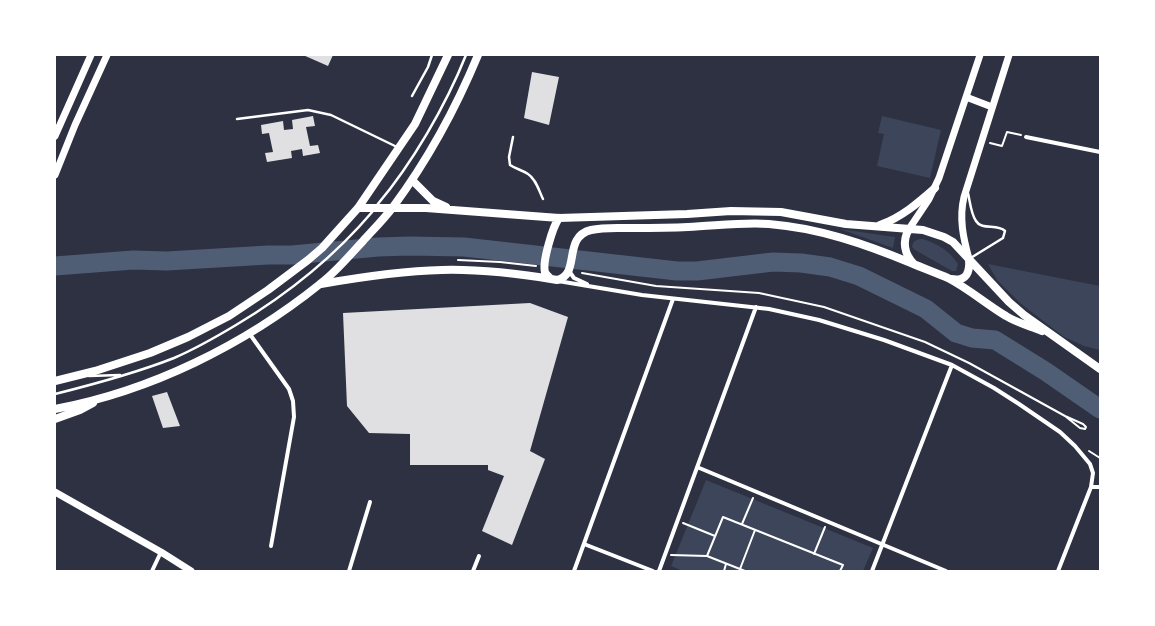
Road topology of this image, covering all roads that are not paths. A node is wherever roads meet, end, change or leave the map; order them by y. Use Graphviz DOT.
graph roads {
  1 [pos="91,55"];
  2 [pos="107,55"];
  3 [pos="432,55"];
  4 [pos="448,55"];
  5 [pos="466,55"];
  6 [pos="478,55"];
  7 [pos="980,55"];
  8 [pos="1009,55"];
  9 [pos="412,96"];
  10 [pos="966,97"];
  11 [pos="992,107"];
  12 [pos="237,119"];
  13 [pos="55,136"];
  14 [pos="1026,136"];
  15 [pos="513,137"];
  16 [pos="400,148"];
  17 [pos="1100,152"];
  18 [pos="57,165"];
  19 [pos="55,175"];
  20 [pos="412,180"];
  21 [pos="966,187"];
  22 [pos="935,188"];
  23 [pos="543,199"];
  24 [pos="358,208"];
  25 [pos="374,208"];
  26 [pos="392,208"];
  27 [pos="453,210"];
  28 [pos="559,218"];
  29 [pos="878,226"];
  30 [pos="909,229"];
  31 [pos="969,259"];
  32 [pos="914,264"];
  33 [pos="569,268"];
  34 [pos="946,278"];
  35 [pos="554,280"];
  36 [pos="321,284"];
  37 [pos="597,288"];
  38 [pos="673,299"];
  39 [pos="756,307"];
  40 [pos="249,332"];
  41 [pos="1054,336"];
  42 [pos="952,365"];
  43 [pos="1100,368"];
  44 [pos="124,375"];
  45 [pos="73,377"];
  46 [pos="55,381"];
  47 [pos="55,394"];
  48 [pos="107,396"];
  49 [pos="55,409"];
  50 [pos="55,419"];
  51 [pos="697,467"];
  52 [pos="1091,487"];
  53 [pos="1100,487"];
  54 [pos="55,492"];
  55 [pos="370,502"];
  56 [pos="584,544"];
  57 [pos="882,544"];
  58 [pos="271,546"];
  59 [pos="161,552"];
  60 [pos="479,556"];
  61 [pos="152,571"];
  62 [pos="191,571"];
  63 [pos="349,571"];
  64 [pos="473,571"];
  65 [pos="574,571"];
  66 [pos="653,571"];
  67 [pos="659,571"];
  68 [pos="872,571"];
  69 [pos="946,571"];
  70 [pos="1058,571"];
  1 -- 13 [label="main road"];
  2 -- 18 [label="main road"];
  3 -- 9 [label="lane"];
  4 -- 16 [label="main road"];
  5 -- 25 [label="lane"];
  6 -- 20 [label="main road"];
  7 -- 10 [label="main road"];
  8 -- 11 [label="main road"];
  10 -- 11 [label="main road"];
  10 -- 22 [label="main road"];
  11 -- 21 [label="main road"];
  12 -- 16 [label="lane"];
  14 -- 17 [label="street"];
  15 -- 23 [label="lane"];
  16 -- 24 [label="main road"];
  18 -- 19 [label="main road"];
  20 -- 26 [label="main road"];
  20 -- 27 [label="main road"];
  21 -- 31 [label="main road"];
  21 -- 31 [label="lane"];
  22 -- 29 [label="main road"];
  22 -- 30 [label="main road"];
  24 -- 25 [label="main road"];
  24 -- 45 [label="main road"];
  25 -- 26 [label="main road"];
  25 -- 44 [label="lane"];
  26 -- 27 [label="main road"];
  26 -- 36 [label="main road"];
  27 -- 28 [label="main road"];
  28 -- 29 [label="main road"];
  28 -- 35 [label="main road"];
  29 -- 30 [label="main road"];
  30 -- 31 [label="main road"];
  30 -- 32 [label="main road"];
  31 -- 34 [label="main road"];
  31 -- 41 [label="main road"];
  32 -- 33 [label="main road"];
  32 -- 34 [label="main road"];
  33 -- 35 [label="main road"];
  33 -- 37 [label="street"];
  34 -- 41 [label="main road"];
  35 -- 36 [label="main road"];
  35 -- 37 [label="street"];
  36 -- 40 [label="main road"];
  37 -- 38 [label="street"];
  38 -- 39 [label="street"];
  38 -- 56 [label="street"];
  39 -- 42 [label="street"];
  39 -- 51 [label="street"];
  40 -- 48 [label="main road"];
  40 -- 58 [label="street"];
  41 -- 43 [label="main road"];
  42 -- 52 [label="street"];
  42 -- 57 [label="street"];
  44 -- 45 [label="lane"];
  44 -- 47 [label="lane"];
  45 -- 46 [label="main road"];
  48 -- 49 [label="main road"];
  48 -- 50 [label="main road"];
  51 -- 57 [label="street"];
  51 -- 67 [label="street"];
  52 -- 53 [label="street"];
  52 -- 70 [label="street"];
  54 -- 59 [label="main road"];
  55 -- 63 [label="street"];
  56 -- 65 [label="street"];
  56 -- 66 [label="street"];
  57 -- 68 [label="street"];
  57 -- 69 [label="street"];
  59 -- 61 [label="street"];
  59 -- 62 [label="main road"];
  60 -- 64 [label="street"];
}
